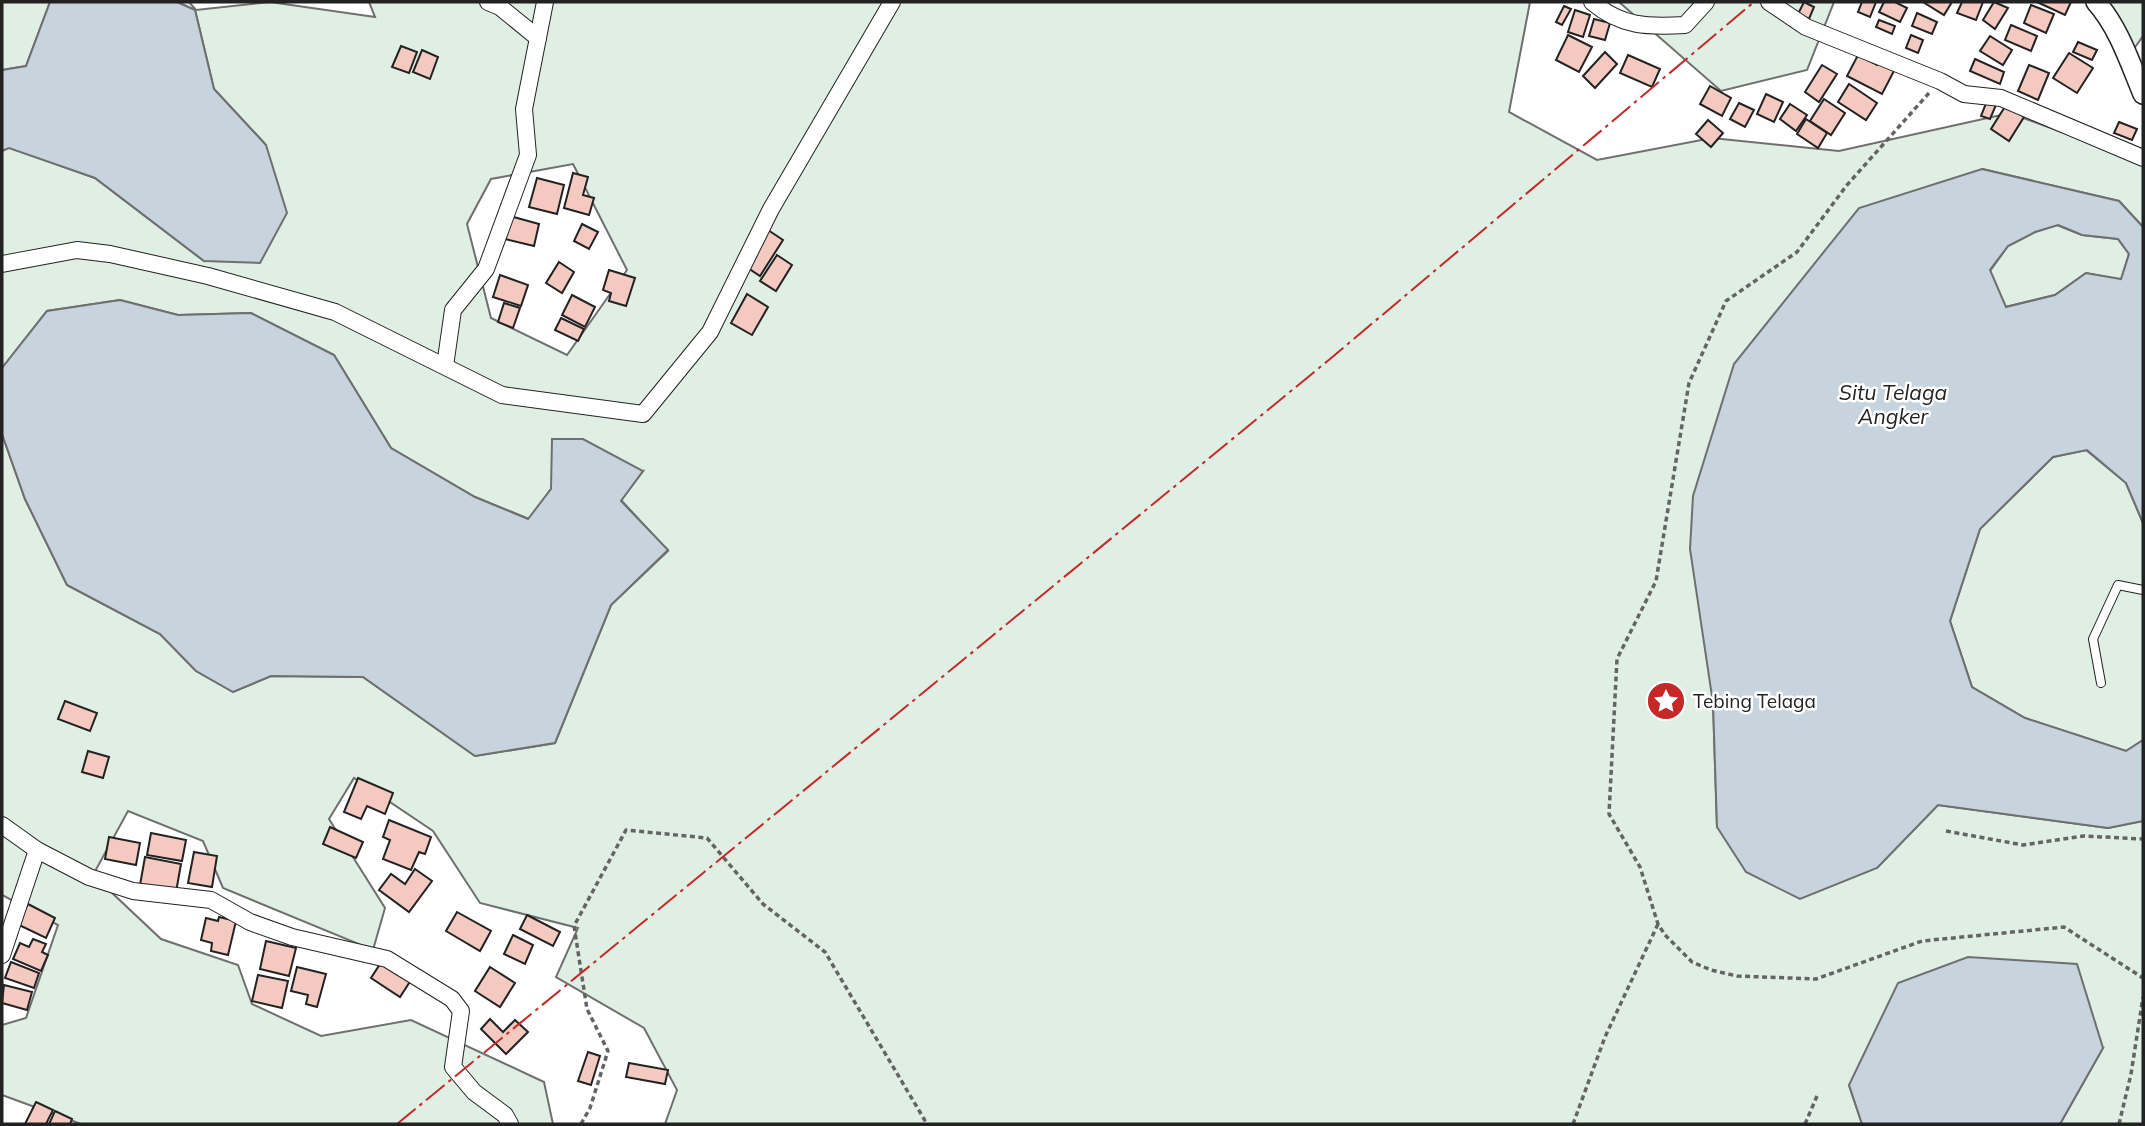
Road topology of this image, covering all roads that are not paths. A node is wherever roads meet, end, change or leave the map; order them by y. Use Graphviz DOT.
graph roads {
  1 [pos="488,2"];
  2 [pos="545,2"];
  3 [pos="892,2"];
  4 [pos="1592,2"];
  5 [pos="1706,2"];
  6 [pos="1769,2"];
  7 [pos="2096,2"];
  8 [pos="538,38"];
  9 [pos="2143,94"];
  10 [pos="2143,158"];
  11 [pos="2,264"];
  12 [pos="445,366"];
  13 [pos="2143,590"];
  14 [pos="2101,683"];
  15 [pos="2,825"];
  16 [pos="37,850"];
  17 [pos="2,955"];
  18 [pos="510,1124"];
  1 -- 8 [label="street"];
  2 -- 8 [label="street"];
  3 -- 12 [label="street"];
  4 -- 5 [label="street"];
  6 -- 10 [label="street"];
  7 -- 9 [label="street"];
  8 -- 12 [label="street"];
  11 -- 12 [label="street"];
  13 -- 14 [label="lane"];
  15 -- 16 [label="street"];
  16 -- 17 [label="street"];
  16 -- 18 [label="street"];
}
